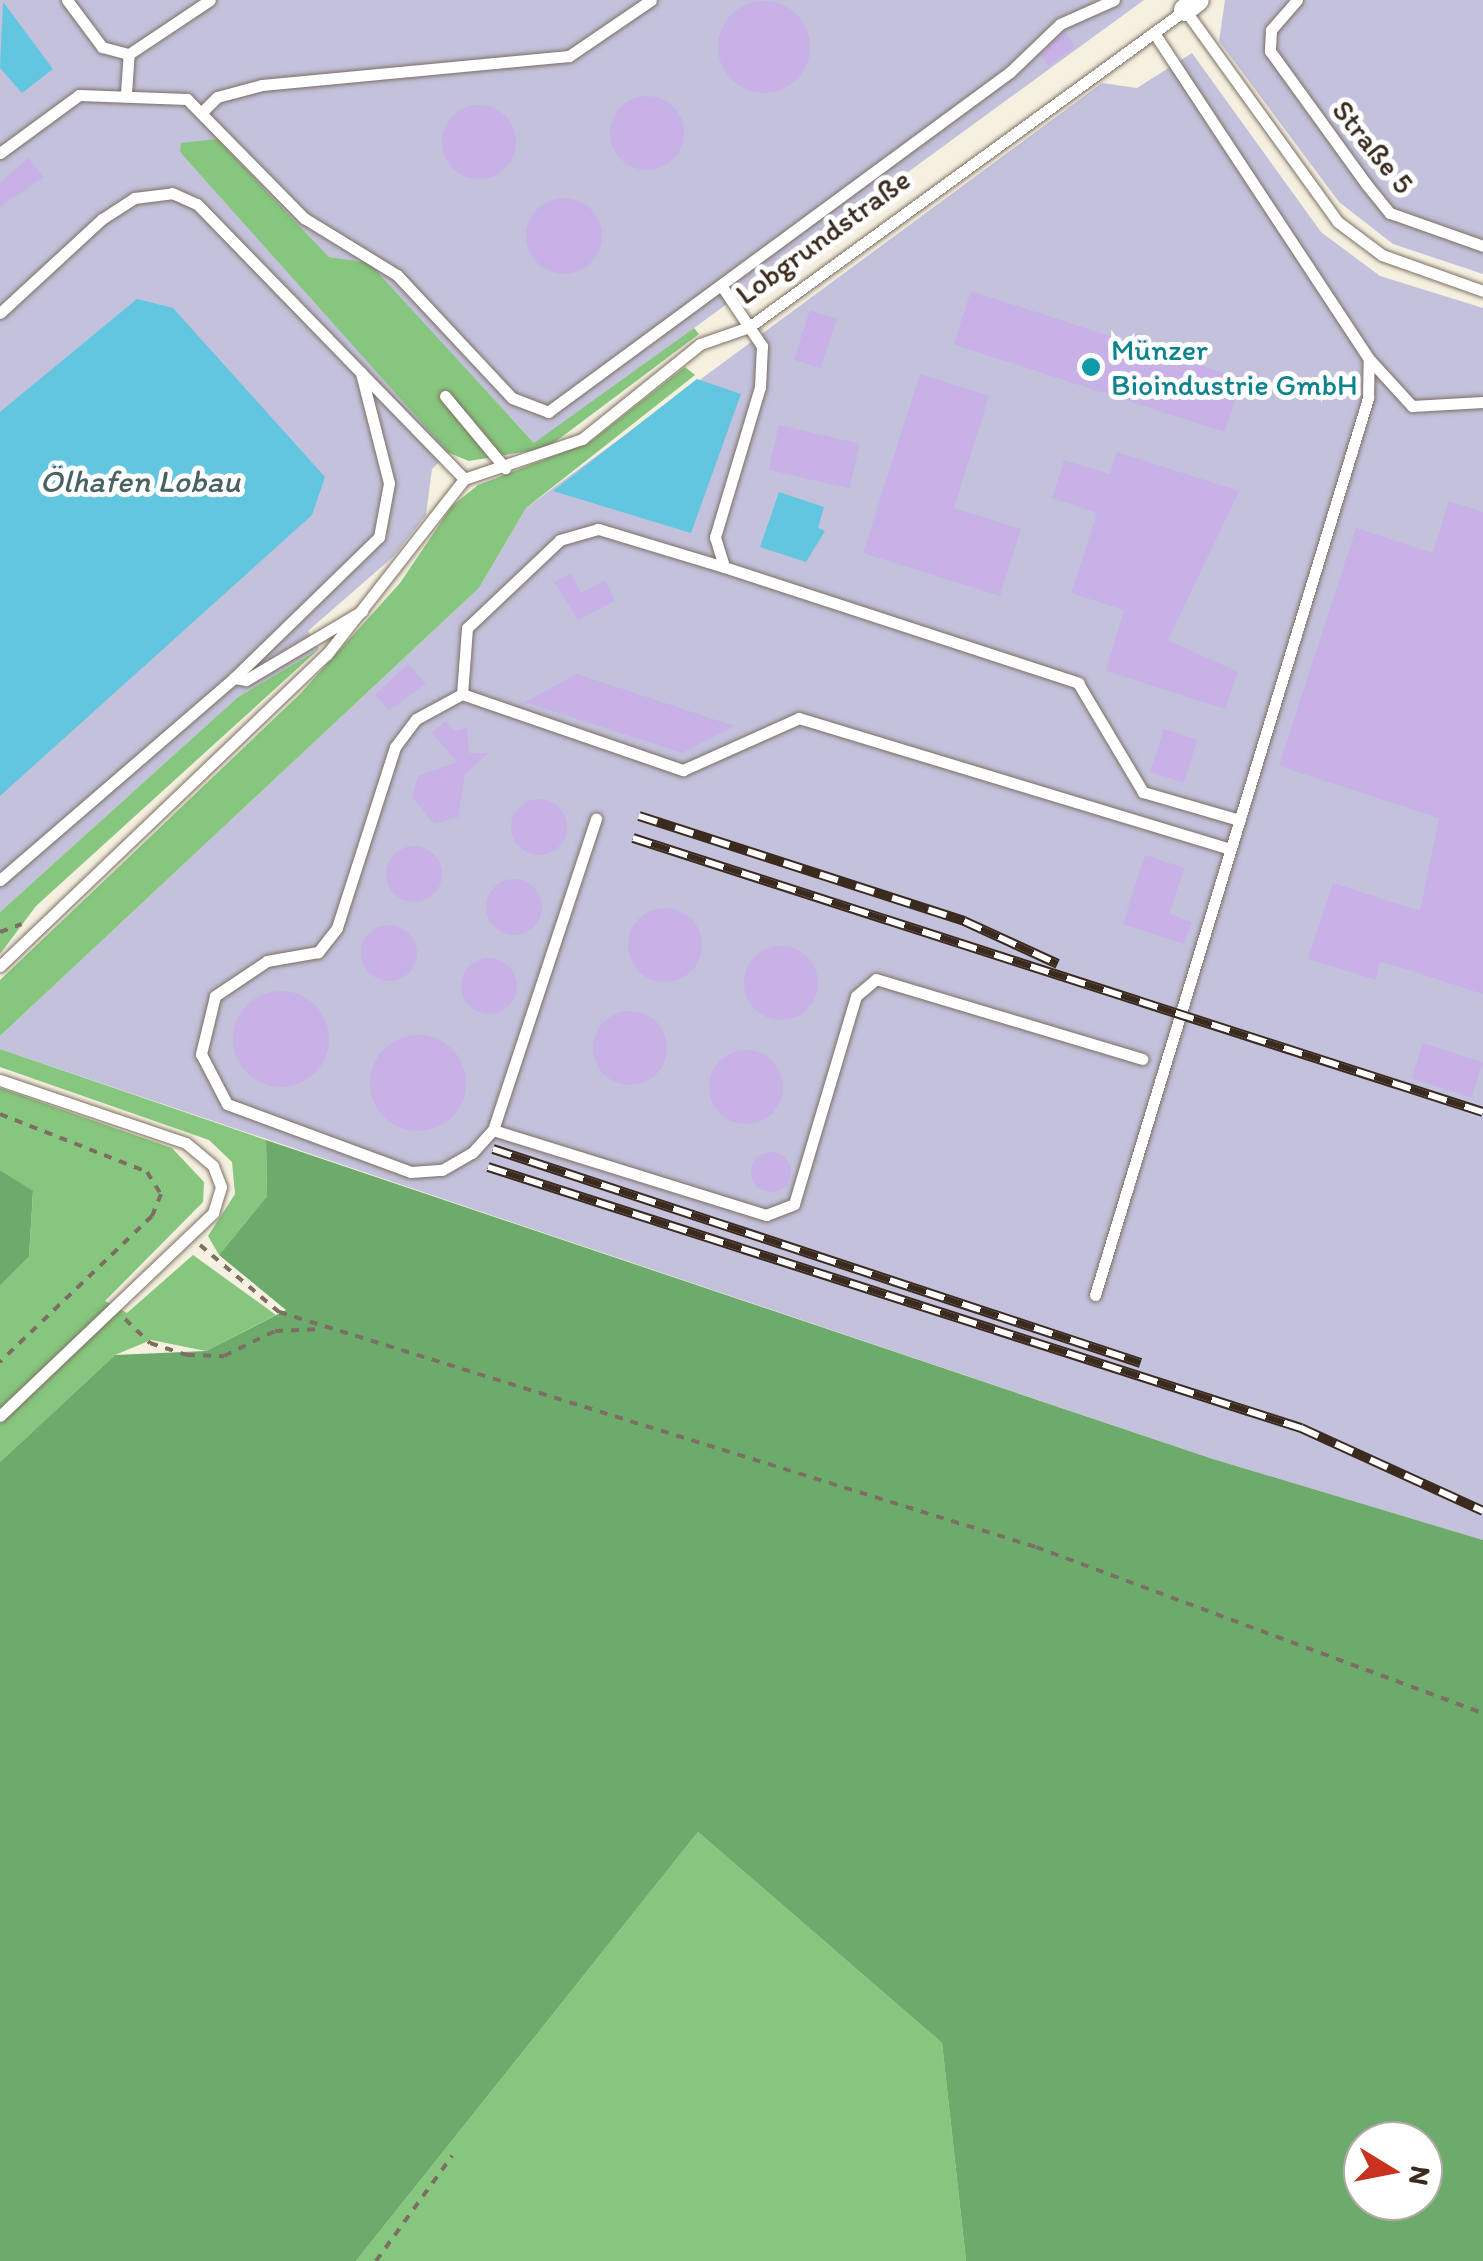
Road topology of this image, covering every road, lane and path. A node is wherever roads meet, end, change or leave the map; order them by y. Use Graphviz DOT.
graph roads {
  1 [pos="67,0"];
  2 [pos="210,0"];
  3 [pos="651,0"];
  4 [pos="1114,0"];
  5 [pos="1297,0"];
  6 [pos="1191,5"];
  7 [pos="1154,33"];
  8 [pos="129,54"];
  9 [pos="126,92"];
  10 [pos="201,113"];
  11 [pos="0,153"];
  12 [pos="1483,246"];
  13 [pos="722,288"];
  14 [pos="1483,291"];
  15 [pos="0,313"];
  16 [pos="749,328"];
  17 [pos="1369,359"];
  18 [pos="360,369"];
  19 [pos="445,396"];
  20 [pos="1483,402"];
  21 [pos="504,468"];
  22 [pos="464,479"];
  23 [pos="724,567"];
  24 [pos="366,610"];
  25 [pos="234,678"];
  26 [pos="462,694"];
  27 [pos="1236,819"];
  28 [pos="596,820"];
  29 [pos="1227,848"];
  30 [pos="0,880"];
  31 [pos="0,966"];
  32 [pos="1142,1059"];
  33 [pos="0,1080"];
  34 [pos="0,1114"];
  35 [pos="493,1130"];
  36 [pos="193,1232"];
  37 [pos="1095,1295"];
  38 [pos="113,1308"];
  39 [pos="328,1328"];
  40 [pos="0,1362"];
  41 [pos="0,1416"];
  42 [pos="1483,1714"];
  43 [pos="452,2156"];
  44 [pos="376,2261"];
  1 -- 8 [label="lane"];
  2 -- 8 [label="lane"];
  3 -- 10 [label="lane"];
  4 -- 13 [label="lane"];
  5 -- 12 [label="lane, Straße 5"];
  6 -- 7 [label="lane, Lobgrundstraße"];
  6 -- 14 [label="lane"];
  7 -- 16 [label="lane, Lobgrundstraße"];
  7 -- 17 [label="lane"];
  8 -- 9 [label="lane"];
  9 -- 10 [label="lane"];
  9 -- 11 [label="lane"];
  10 -- 13 [label="lane"];
  13 -- 16 [label="lane"];
  15 -- 18 [label="lane"];
  16 -- 21 [label="lane, Lobgrundstraße"];
  16 -- 23 [label="lane"];
  17 -- 20 [label="lane"];
  17 -- 27 [label="lane"];
  18 -- 22 [label="lane"];
  18 -- 25 [label="lane"];
  19 -- 21 [label="lane"];
  21 -- 22 [label="lane, Lobgrundstraße"];
  22 -- 24 [label="lane"];
  23 -- 26 [label="lane"];
  23 -- 27 [label="lane"];
  24 -- 25 [label="lane"];
  24 -- 31 [label="lane"];
  25 -- 30 [label="lane"];
  26 -- 29 [label="lane"];
  26 -- 35 [label="lane"];
  27 -- 29 [label="lane"];
  28 -- 35 [label="lane"];
  29 -- 37 [label="lane"];
  32 -- 35 [label="lane"];
  33 -- 36 [label="lane"];
  34 -- 40 [label="path"];
  36 -- 38 [label="lane"];
  36 -- 39 [label="path"];
  38 -- 39 [label="path"];
  38 -- 41 [label="lane"];
  39 -- 42 [label="path"];
  43 -- 44 [label="path"];
}
